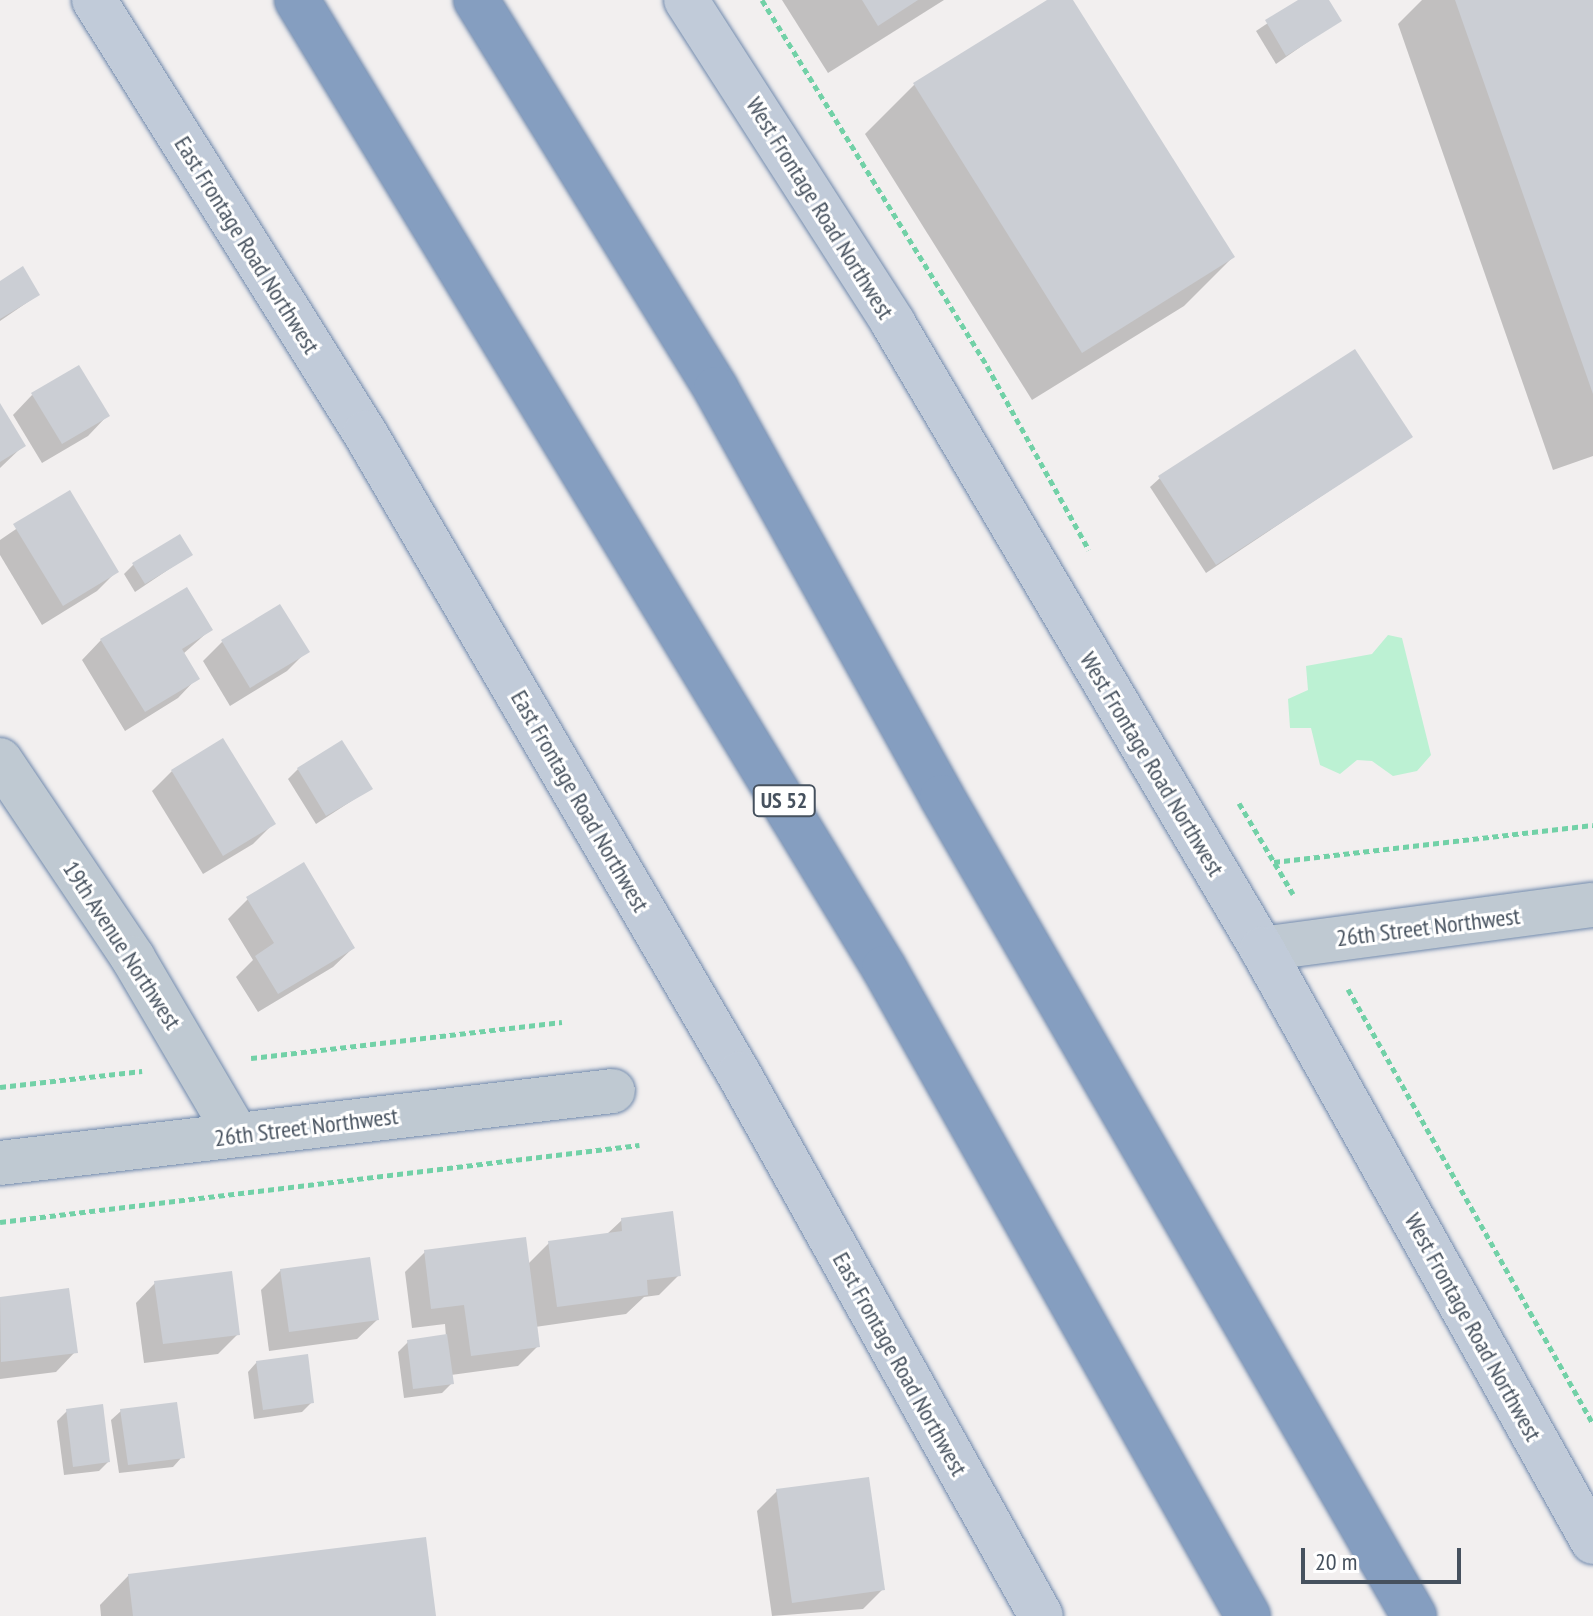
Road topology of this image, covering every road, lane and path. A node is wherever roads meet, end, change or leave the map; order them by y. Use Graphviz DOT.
graph roads {
  1 [pos="94,0"];
  2 [pos="297,0"];
  3 [pos="476,0"];
  4 [pos="686,0"];
  5 [pos="762,0"];
  6 [pos="1096,561"];
  7 [pos="0,760"];
  8 [pos="1235,797"];
  9 [pos="1593,825"];
  10 [pos="1274,862"];
  11 [pos="1593,905"];
  12 [pos="1321,941"];
  13 [pos="1262,949"];
  14 [pos="562,1022"];
  15 [pos="197,1064"];
  16 [pos="0,1087"];
  17 [pos="613,1091"];
  18 [pos="237,1135"];
  19 [pos="639,1145"];
  20 [pos="0,1163"];
  21 [pos="0,1222"];
  22 [pos="1593,1424"];
  23 [pos="1593,1542"];
  24 [pos="1041,1616"];
  25 [pos="1248,1616"];
  26 [pos="1414,1616"];
  1 -- 24 [label="street, East Frontage Road Northwest"];
  2 -- 25 [label="highway, US 52"];
  3 -- 26 [label="highway"];
  4 -- 13 [label="street, West Frontage Road Northwest"];
  5 -- 6 [label="path"];
  7 -- 15 [label="street, 19th Avenue Northwest"];
  8 -- 10 [label="path"];
  9 -- 10 [label="path"];
  10 -- 12 [label="path"];
  11 -- 12 [label="street, 26th Street Northwest"];
  12 -- 13 [label="street, 26th Street Northwest"];
  12 -- 22 [label="path"];
  13 -- 23 [label="street, West Frontage Road Northwest"];
  14 -- 15 [label="path"];
  15 -- 16 [label="path"];
  15 -- 18 [label="street, 19th Avenue Northwest"];
  17 -- 18 [label="street, 26th Street Northwest"];
  18 -- 20 [label="street, 26th Street Northwest"];
  19 -- 21 [label="path"];
}
